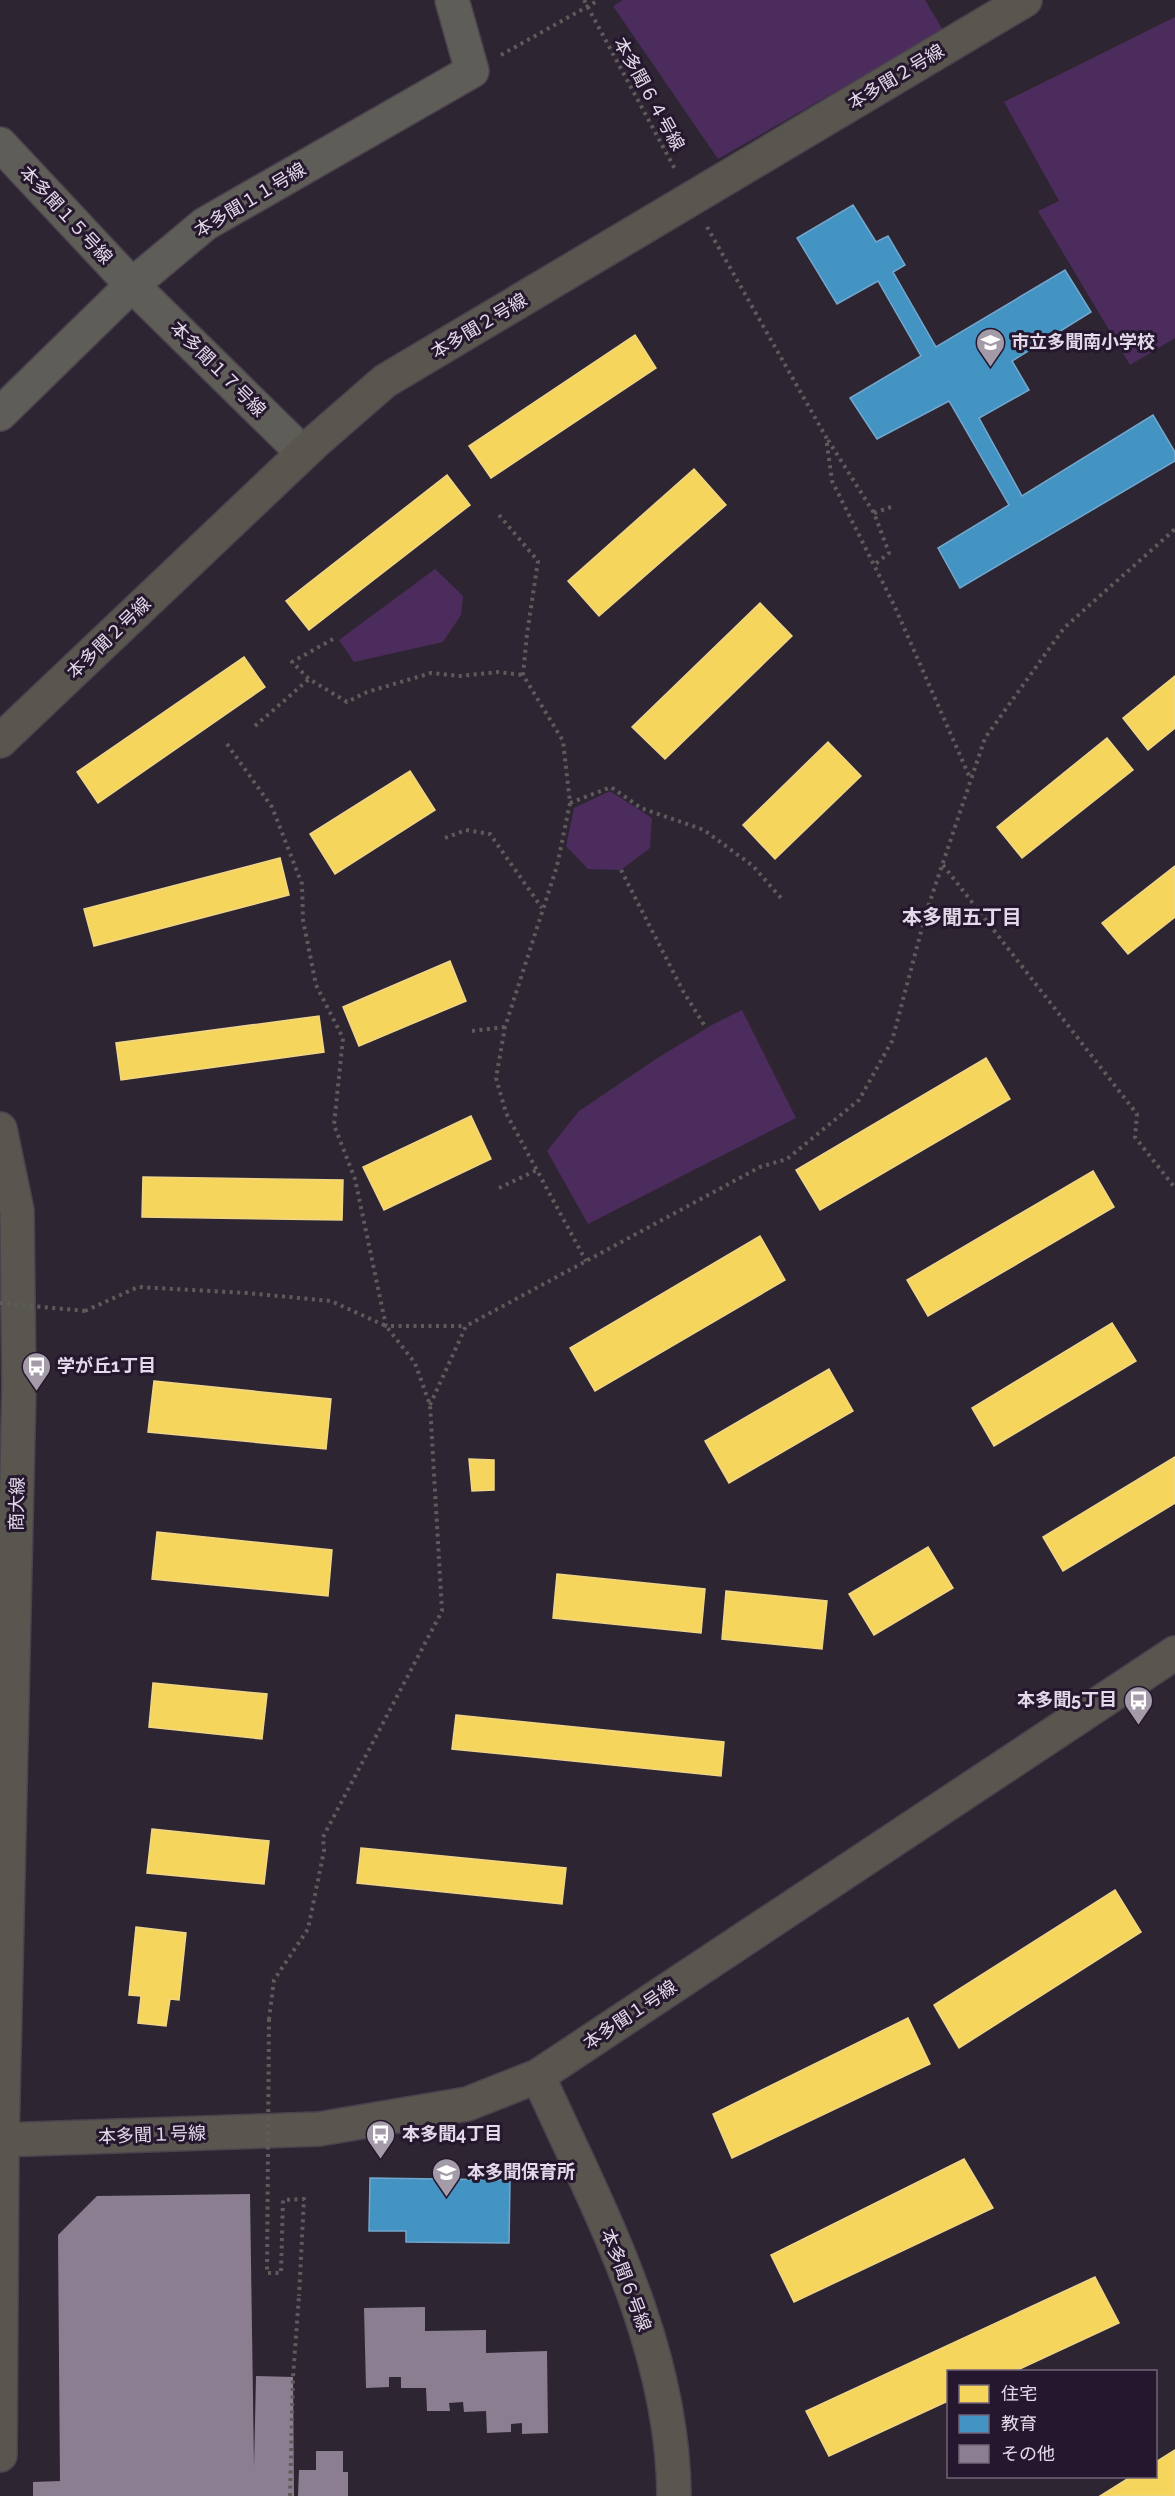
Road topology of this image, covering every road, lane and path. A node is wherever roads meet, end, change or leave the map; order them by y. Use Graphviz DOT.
graph roads {
  1 [pos="452,0"];
  2 [pos="584,0"];
  3 [pos="599,0"];
  4 [pos="1025,0"];
  5 [pos="586,8"];
  6 [pos="472,71"];
  7 [pos="0,144"];
  8 [pos="692,200"];
  9 [pos="132,285"];
  10 [pos="0,414"];
  11 [pos="826,437"];
  12 [pos="303,453"];
  13 [pos="891,507"];
  14 [pos="874,513"];
  15 [pos="499,515"];
  16 [pos="1175,529"];
  17 [pos="874,565"];
  18 [pos="333,639"];
  19 [pos="523,675"];
  20 [pos="309,679"];
  21 [pos="255,726"];
  22 [pos="0,741"];
  23 [pos="228,744"];
  24 [pos="971,779"];
  25 [pos="570,803"];
  26 [pos="445,838"];
  27 [pos="943,865"];
  28 [pos="621,870"];
  29 [pos="782,898"];
  30 [pos="543,909"];
  31 [pos="506,1027"];
  32 [pos="706,1028"];
  33 [pos="472,1031"];
  34 [pos="0,1129"];
  35 [pos="537,1170"];
  36 [pos="499,1188"];
  37 [pos="1175,1188"];
  38 [pos="586,1261"];
  39 [pos="0,1303"];
  40 [pos="386,1326"];
  41 [pos="466,1326"];
  42 [pos="430,1405"];
  43 [pos="1175,1653"];
  44 [pos="538,2076"];
  45 [pos="1,2140"];
  46 [pos="0,2455"];
  47 [pos="290,2496"];
  48 [pos="674,2496"];
  1 -- 6 [label="street"];
  2 -- 5 [label="path, 本多聞６４号線"];
  3 -- 5 [label="path"];
  4 -- 8 [label="street, 本多聞２号線"];
  5 -- 6 [label="path"];
  5 -- 8 [label="path, 本多聞６４号線"];
  6 -- 9 [label="street, 本多聞１１号線"];
  7 -- 9 [label="street, 本多聞１５号線"];
  8 -- 11 [label="path, 本多聞６４号線"];
  8 -- 12 [label="street, 本多聞２号線"];
  9 -- 10 [label="street, 本多聞１１号線"];
  9 -- 12 [label="street, 本多聞１７号線"];
  11 -- 14 [label="path, 本多聞６４号線"];
  11 -- 17 [label="path"];
  12 -- 22 [label="street, 本多聞２号線"];
  13 -- 14 [label="path"];
  14 -- 17 [label="path, 本多聞６４号線"];
  15 -- 19 [label="path"];
  16 -- 24 [label="path"];
  17 -- 24 [label="path"];
  18 -- 20 [label="path"];
  19 -- 20 [label="path"];
  19 -- 25 [label="path"];
  20 -- 21 [label="path"];
  23 -- 40 [label="path"];
  24 -- 27 [label="path"];
  25 -- 29 [label="path"];
  25 -- 30 [label="path"];
  26 -- 30 [label="path"];
  27 -- 37 [label="path"];
  27 -- 38 [label="path"];
  28 -- 32 [label="path"];
  30 -- 31 [label="path"];
  31 -- 33 [label="path"];
  31 -- 35 [label="path"];
  34 -- 45 [label="street, 商大線"];
  35 -- 36 [label="path"];
  35 -- 38 [label="path"];
  38 -- 41 [label="path"];
  39 -- 40 [label="path, bridge"];
  40 -- 41 [label="path"];
  40 -- 42 [label="path"];
  41 -- 42 [label="path"];
  42 -- 47 [label="path, bridge"];
  43 -- 44 [label="street, 本多聞１号線"];
  44 -- 45 [label="street, 本多聞１号線"];
  44 -- 48 [label="street, 本多聞６号線"];
  45 -- 46 [label="street, 商大線"];
}
